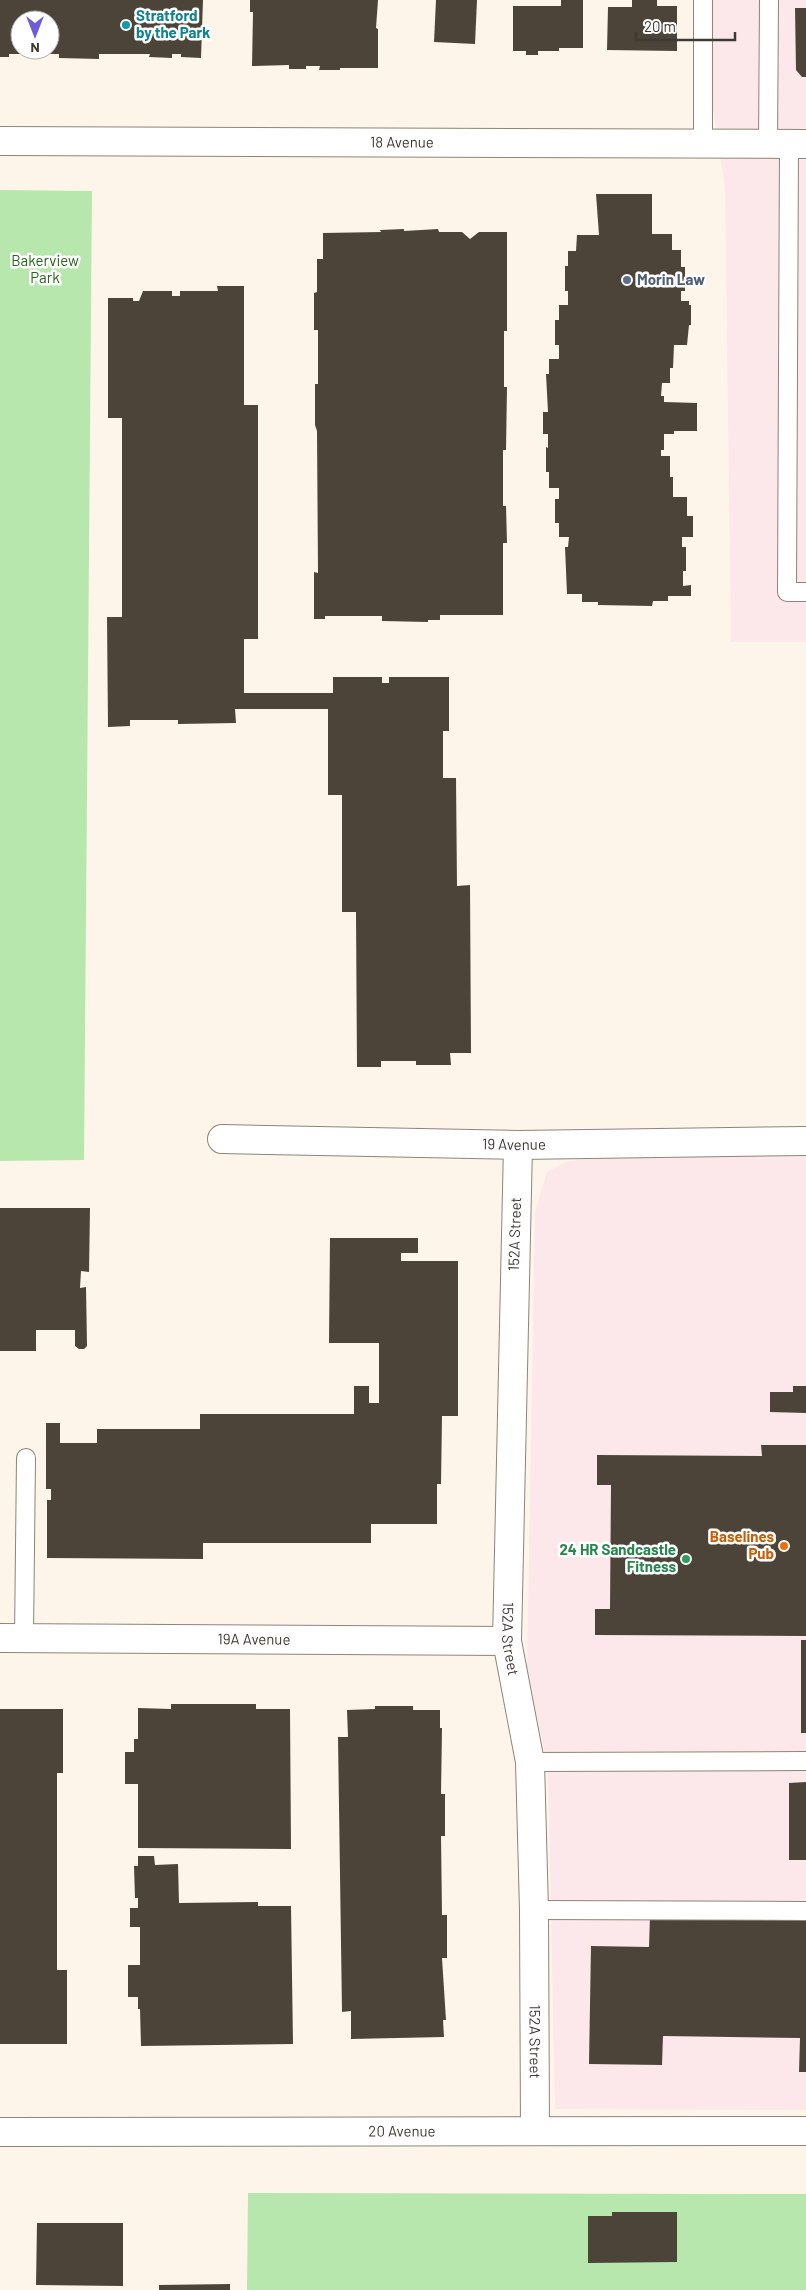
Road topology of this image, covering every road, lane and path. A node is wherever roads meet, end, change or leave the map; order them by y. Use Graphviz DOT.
graph roads {
  1 [pos="703,0"];
  2 [pos="770,0"];
  3 [pos="0,141"];
  4 [pos="703,144"];
  5 [pos="788,144"];
  6 [pos="806,592"];
  7 [pos="222,1139"];
  8 [pos="806,1141"];
  9 [pos="518,1145"];
  10 [pos="26,1458"];
  11 [pos="12,1638"];
  12 [pos="507,1641"];
  13 [pos="806,1761"];
  14 [pos="530,1762"];
  15 [pos="534,1910"];
  16 [pos="806,1911"];
  17 [pos="806,2131"];
  18 [pos="0,2132"];
  19 [pos="535,2132"];
  1 -- 4 [label="lane"];
  2 -- 5 [label="lane"];
  3 -- 4 [label="street, 18 Avenue"];
  4 -- 5 [label="street, 18 Avenue"];
  5 -- 6 [label="lane"];
  7 -- 9 [label="street, 19 Avenue"];
  8 -- 9 [label="street, 19 Avenue"];
  9 -- 12 [label="street, 152A Street"];
  10 -- 11 [label="lane"];
  11 -- 12 [label="street, 19A Avenue"];
  12 -- 14 [label="street, 152A Street"];
  13 -- 14 [label="lane"];
  14 -- 15 [label="street, 152A Street"];
  15 -- 16 [label="lane"];
  15 -- 19 [label="street, 152A Street"];
  17 -- 19 [label="street, 20 Avenue"];
  18 -- 19 [label="street, 20 Avenue"];
}
